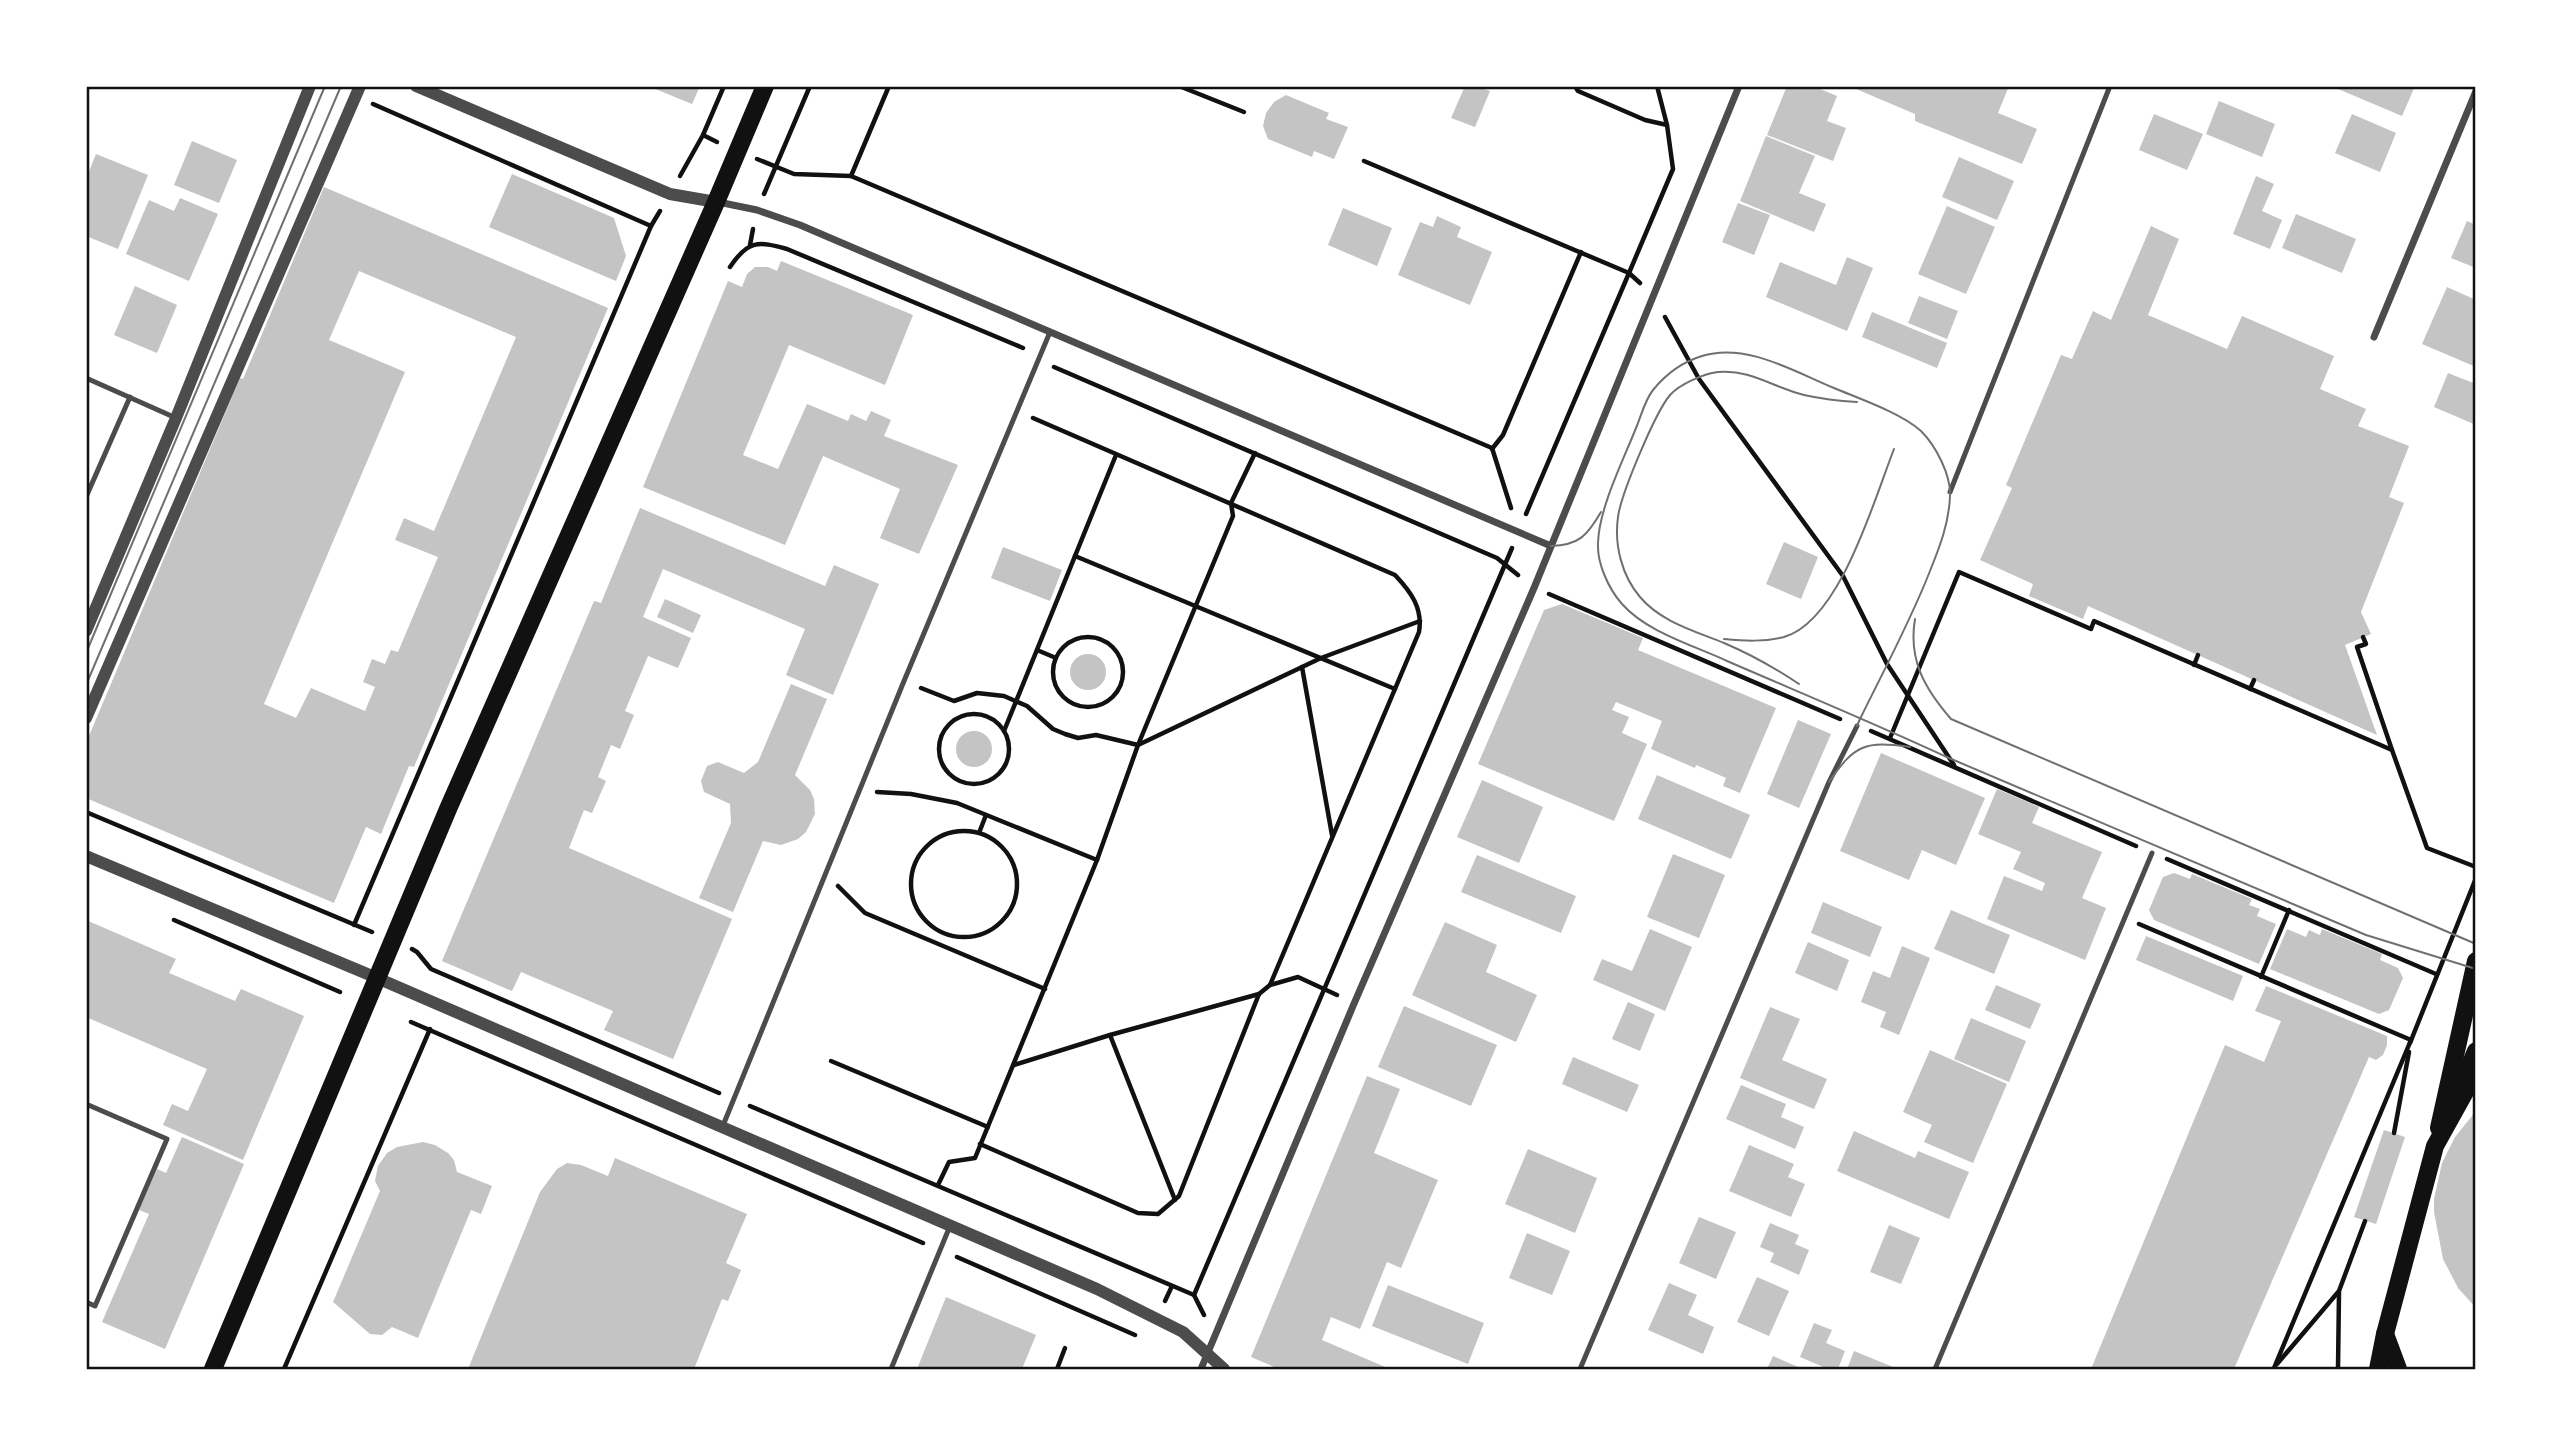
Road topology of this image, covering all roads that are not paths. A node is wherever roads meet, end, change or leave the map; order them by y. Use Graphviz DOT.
graph roads {
  1 [pos="310,86"];
  2 [pos="416,86"];
  3 [pos="765,86"];
  4 [pos="1740,86"];
  5 [pos="2110,86"];
  6 [pos="358,91"];
  7 [pos="2476,91"];
  8 [pos="716,202"];
  9 [pos="1051,332"];
  10 [pos="2374,337"];
  11 [pos="86,378"];
  12 [pos="130,397"];
  13 [pos="176,418"];
  14 [pos="1950,492"];
  15 [pos="86,497"];
  16 [pos="1551,546"];
  17 [pos="91,604"];
  18 [pos="86,631"];
  19 [pos="86,718"];
  20 [pos="1857,726"];
  21 [pos="2152,853"];
  22 [pos="86,856"];
  23 [pos="2476,961"];
  24 [pos="377,978"];
  25 [pos="2476,1051"];
  26 [pos="2476,1079"];
  27 [pos="86,1104"];
  28 [pos="722,1128"];
  29 [pos="2435,1146"];
  30 [pos="950,1226"];
  31 [pos="86,1302"];
  32 [pos="2385,1334"];
  33 [pos="1207,1355"];
  34 [pos="213,1369"];
  35 [pos="891,1369"];
  36 [pos="1201,1369"];
  37 [pos="1224,1369"];
  38 [pos="1580,1369"];
  39 [pos="1935,1369"];
  40 [pos="2378,1369"];
  41 [pos="2398,1369"];
  1 -- 13 [label="street"];
  2 -- 8 [label="street"];
  3 -- 8 [label="main road"];
  4 -- 16 [label="street"];
  5 -- 14 [label="lane"];
  6 -- 19 [label="street"];
  7 -- 10 [label="street"];
  8 -- 9 [label="street"];
  8 -- 24 [label="main road"];
  9 -- 16 [label="street"];
  9 -- 28 [label="lane"];
  11 -- 12 [label="lane"];
  12 -- 13 [label="lane"];
  12 -- 15 [label="lane"];
  13 -- 17 [label="street"];
  16 -- 33 [label="street"];
  17 -- 18 [label="street"];
  20 -- 38 [label="lane"];
  21 -- 39 [label="lane"];
  22 -- 24 [label="street"];
  23 -- 29 [label="main road"];
  24 -- 28 [label="street"];
  24 -- 34 [label="main road"];
  25 -- 29 [label="main road"];
  26 -- 29 [label="main road"];
  27 -- 31 [label="lane"];
  28 -- 30 [label="street"];
  29 -- 32 [label="main road"];
  30 -- 33 [label="street"];
  30 -- 35 [label="lane"];
  32 -- 40 [label="main road"];
  32 -- 41 [label="main road"];
  33 -- 36 [label="street"];
  33 -- 37 [label="street"];
}
